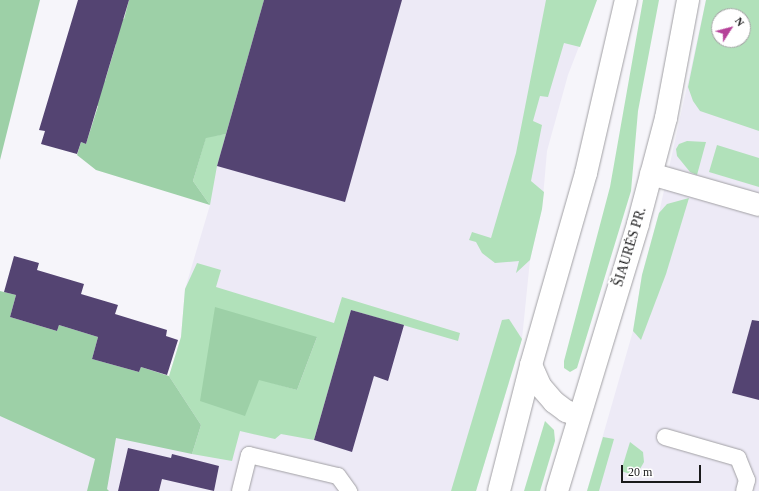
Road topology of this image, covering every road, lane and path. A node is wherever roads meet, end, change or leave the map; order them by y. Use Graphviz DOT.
graph roads {
  1 [pos="626,0"];
  2 [pos="688,0"];
  3 [pos="651,174"];
  4 [pos="759,204"];
  5 [pos="531,364"];
  6 [pos="579,416"];
  7 [pos="665,437"];
  8 [pos="240,491"];
  9 [pos="349,491"];
  10 [pos="499,491"];
  11 [pos="557,491"];
  12 [pos="744,491"];
  1 -- 5 [label="main road"];
  2 -- 3 [label="main road, ŠIAURĖS PR."];
  3 -- 4 [label="main road"];
  3 -- 6 [label="main road, ŠIAURĖS PR."];
  5 -- 6 [label="main road"];
  5 -- 10 [label="main road"];
  6 -- 11 [label="main road, ŠIAURĖS PR."];
  7 -- 12 [label="lane"];
  8 -- 9 [label="lane"];
}
